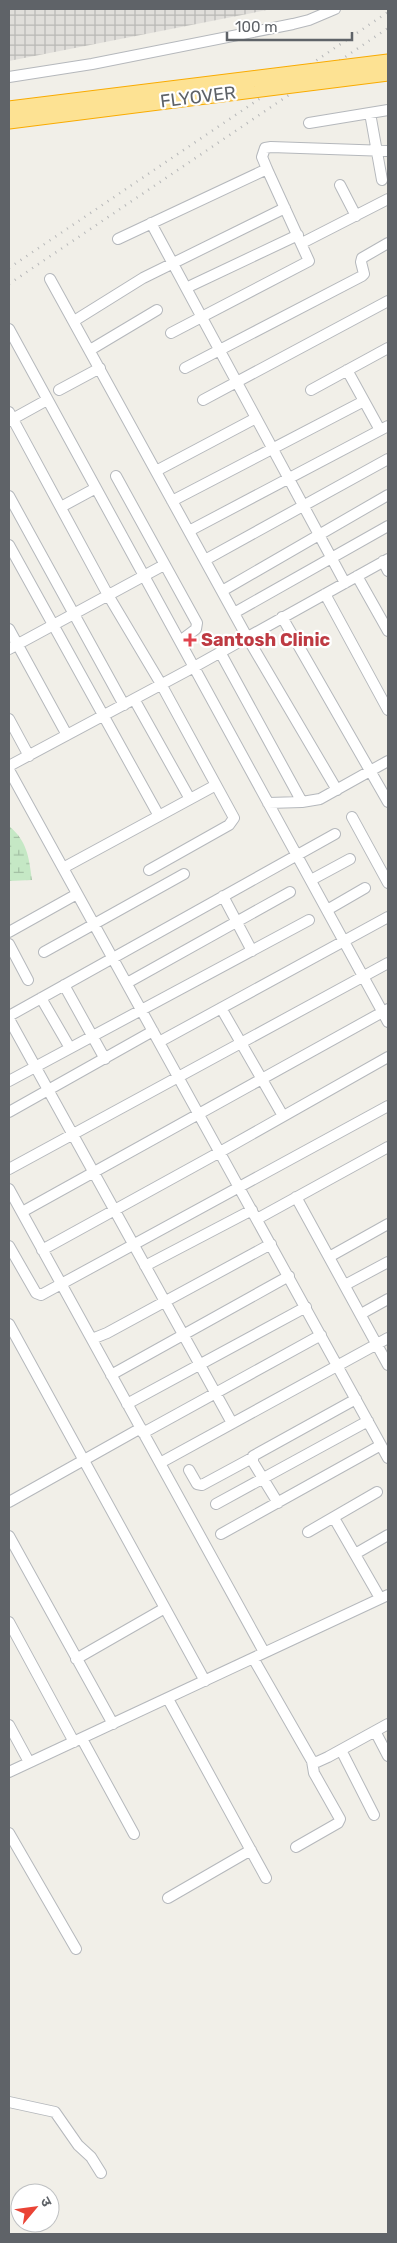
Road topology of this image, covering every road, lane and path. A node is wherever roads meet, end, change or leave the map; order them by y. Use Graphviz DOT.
graph roads {
  1 [pos="335,9"];
  2 [pos="388,62"];
  3 [pos="388,73"];
  4 [pos="9,77"];
  5 [pos="9,109"];
  6 [pos="388,110"];
  7 [pos="370,113"];
  8 [pos="9,121"];
  9 [pos="309,123"];
  10 [pos="383,151"];
  11 [pos="266,169"];
  12 [pos="382,180"];
  13 [pos="340,185"];
  14 [pos="388,199"];
  15 [pos="285,208"];
  16 [pos="356,216"];
  17 [pos="150,223"];
  18 [pos="118,239"];
  19 [pos="300,239"];
  20 [pos="388,243"];
  21 [pos="172,263"];
  22 [pos="50,279"];
  23 [pos="186,288"];
  24 [pos="388,301"];
  25 [pos="157,310"];
  26 [pos="202,318"];
  27 [pos="74,322"];
  28 [pos="9,329"];
  29 [pos="171,333"];
  30 [pos="219,349"];
  31 [pos="90,350"];
  32 [pos="387,351"];
  33 [pos="100,368"];
  34 [pos="185,368"];
  35 [pos="347,370"];
  36 [pos="237,383"];
  37 [pos="59,390"];
  38 [pos="311,390"];
  39 [pos="48,400"];
  40 [pos="203,400"];
  41 [pos="364,401"];
  42 [pos="10,418"];
  43 [pos="256,418"];
  44 [pos="384,428"];
  45 [pos="272,449"];
  46 [pos="388,459"];
  47 [pos="156,471"];
  48 [pos="116,476"];
  49 [pos="288,478"];
  50 [pos="96,488"];
  51 [pos="9,496"];
  52 [pos="388,496"];
  53 [pos="172,501"];
  54 [pos="303,505"];
  55 [pos="61,508"];
  56 [pos="388,526"];
  57 [pos="189,531"];
  58 [pos="319,535"];
  59 [pos="9,545"];
  60 [pos="331,558"];
  61 [pos="205,560"];
  62 [pos="164,564"];
  63 [pos="386,564"];
  64 [pos="144,576"];
  65 [pos="357,576"];
  66 [pos="345,583"];
  67 [pos="222,591"];
  68 [pos="325,594"];
  69 [pos="108,595"];
  70 [pos="234,613"];
  71 [pos="74,614"];
  72 [pos="282,617"];
  73 [pos="53,625"];
  74 [pos="9,629"];
  75 [pos="388,632"];
  76 [pos="247,637"];
  77 [pos="180,641"];
  78 [pos="13,647"];
  79 [pos="220,652"];
  80 [pos="194,667"];
  81 [pos="162,684"];
  82 [pos="134,699"];
  83 [pos="124,705"];
  84 [pos="388,710"];
  85 [pos="104,716"];
  86 [pos="9,719"];
  87 [pos="67,735"];
  88 [pos="29,756"];
  89 [pos="388,762"];
  90 [pos="9,768"];
  91 [pos="371,771"];
  92 [pos="216,785"];
  93 [pos="337,790"];
  94 [pos="190,799"];
  95 [pos="302,802"];
  96 [pos="388,802"];
  97 [pos="268,803"];
  98 [pos="159,816"];
  99 [pos="352,817"];
  100 [pos="335,834"];
  101 [pos="297,855"];
  102 [pos="350,859"];
  103 [pos="63,868"];
  104 [pos="149,870"];
  105 [pos="184,874"];
  106 [pos="311,880"];
  107 [pos="388,883"];
  108 [pos="366,888"];
  109 [pos="290,892"];
  110 [pos="77,894"];
  111 [pos="222,896"];
  112 [pos="327,910"];
  113 [pos="388,917"];
  114 [pos="309,920"];
  115 [pos="236,922"];
  116 [pos="94,925"];
  117 [pos="9,932"];
  118 [pos="344,941"];
  119 [pos="9,944"];
  120 [pos="252,951"];
  121 [pos="44,952"];
  122 [pos="112,958"];
  123 [pos="388,963"];
  124 [pos="363,976"];
  125 [pos="28,980"];
  126 [pos="127,983"];
  127 [pos="64,984"];
  128 [pos="41,998"];
  129 [pos="221,1008"];
  130 [pos="141,1010"];
  131 [pos="386,1011"];
  132 [pos="9,1017"];
  133 [pos="388,1022"];
  134 [pos="153,1032"];
  135 [pos="92,1036"];
  136 [pos="159,1042"];
  137 [pos="240,1044"];
  138 [pos="70,1048"];
  139 [pos="388,1057"];
  140 [pos="105,1058"];
  141 [pos="35,1066"];
  142 [pos="179,1078"];
  143 [pos="261,1080"];
  144 [pos="9,1081"];
  145 [pos="48,1090"];
  146 [pos="388,1106"];
  147 [pos="9,1112"];
  148 [pos="199,1114"];
  149 [pos="283,1116"];
  150 [pos="74,1136"];
  151 [pos="388,1147"];
  152 [pos="220,1152"];
  153 [pos="9,1170"];
  154 [pos="94,1173"];
  155 [pos="239,1186"];
  156 [pos="9,1189"];
  157 [pos="296,1197"];
  158 [pos="115,1211"];
  159 [pos="22,1212"];
  160 [pos="254,1214"];
  161 [pos="388,1224"];
  162 [pos="271,1244"];
  163 [pos="134,1245"];
  164 [pos="9,1246"];
  165 [pos="42,1250"];
  166 [pos="329,1257"];
  167 [pos="388,1262"];
  168 [pos="145,1266"];
  169 [pos="289,1276"];
  170 [pos="62,1285"];
  171 [pos="345,1285"];
  172 [pos="388,1299"];
  173 [pos="165,1302"];
  174 [pos="306,1307"];
  175 [pos="361,1314"];
  176 [pos="9,1324"];
  177 [pos="183,1334"];
  178 [pos="321,1335"];
  179 [pos="388,1338"];
  180 [pos="92,1339"];
  181 [pos="377,1344"];
  182 [pos="199,1364"];
  183 [pos="388,1365"];
  184 [pos="338,1366"];
  185 [pos="112,1375"];
  186 [pos="215,1392"];
  187 [pos="356,1399"];
  188 [pos="127,1404"];
  189 [pos="368,1421"];
  190 [pos="232,1423"];
  191 [pos="142,1430"];
  192 [pos="381,1445"];
  193 [pos="252,1458"];
  194 [pos="388,1458"];
  195 [pos="84,1461"];
  196 [pos="160,1464"];
  197 [pos="188,1470"];
  198 [pos="263,1478"];
  199 [pos="377,1492"];
  200 [pos="9,1502"];
  201 [pos="216,1504"];
  202 [pos="278,1504"];
  203 [pos="334,1518"];
  204 [pos="308,1532"];
  205 [pos="221,1534"];
  206 [pos="388,1535"];
  207 [pos="9,1536"];
  208 [pos="355,1554"];
  209 [pos="385,1599"];
  210 [pos="165,1608"];
  211 [pos="9,1622"];
  212 [pos="264,1652"];
  213 [pos="76,1658"];
  214 [pos="253,1658"];
  215 [pos="205,1681"];
  216 [pos="168,1699"];
  217 [pos="113,1724"];
  218 [pos="388,1724"];
  219 [pos="9,1726"];
  220 [pos="375,1731"];
  221 [pos="78,1741"];
  222 [pos="341,1750"];
  223 [pos="388,1756"];
  224 [pos="312,1761"];
  225 [pos="29,1762"];
  226 [pos="9,1772"];
  227 [pos="374,1815"];
  228 [pos="9,1833"];
  229 [pos="134,1834"];
  230 [pos="296,1847"];
  231 [pos="251,1850"];
  232 [pos="266,1878"];
  233 [pos="168,1898"];
  234 [pos="76,1949"];
  235 [pos="9,2102"];
  236 [pos="101,2172"];
  1 -- 4 [label="street"];
  2 -- 5 [label="highway, FLYOVER, bridge"];
  3 -- 8 [label="highway, FLYOVER, bridge"];
  6 -- 7 [label="street"];
  7 -- 9 [label="street"];
  7 -- 10 [label="street"];
  10 -- 11 [label="street"];
  10 -- 12 [label="street"];
  11 -- 15 [label="street"];
  11 -- 17 [label="street"];
  13 -- 16 [label="street"];
  14 -- 16 [label="street"];
  15 -- 19 [label="street"];
  15 -- 21 [label="street"];
  16 -- 19 [label="street"];
  17 -- 18 [label="street"];
  17 -- 21 [label="street"];
  19 -- 23 [label="street"];
  19 -- 26 [label="street"];
  20 -- 30 [label="street"];
  21 -- 23 [label="street"];
  21 -- 27 [label="street"];
  22 -- 27 [label="street"];
  23 -- 26 [label="street"];
  24 -- 36 [label="street"];
  25 -- 31 [label="street"];
  26 -- 29 [label="street"];
  26 -- 30 [label="street"];
  27 -- 31 [label="street"];
  28 -- 39 [label="street"];
  30 -- 34 [label="street"];
  30 -- 36 [label="street"];
  31 -- 33 [label="street"];
  32 -- 35 [label="street"];
  33 -- 37 [label="street"];
  33 -- 47 [label="street"];
  35 -- 38 [label="street"];
  35 -- 41 [label="street"];
  36 -- 40 [label="street"];
  36 -- 43 [label="street"];
  39 -- 42 [label="street"];
  39 -- 50 [label="street"];
  41 -- 44 [label="street"];
  41 -- 45 [label="street"];
  42 -- 55 [label="street"];
  43 -- 45 [label="street"];
  43 -- 47 [label="street"];
  44 -- 49 [label="street"];
  45 -- 49 [label="street"];
  45 -- 53 [label="street"];
  46 -- 54 [label="street"];
  47 -- 53 [label="street"];
  48 -- 62 [label="street"];
  49 -- 54 [label="street"];
  49 -- 57 [label="street"];
  50 -- 55 [label="street"];
  50 -- 64 [label="street"];
  51 -- 71 [label="street"];
  52 -- 58 [label="street"];
  53 -- 57 [label="street"];
  54 -- 58 [label="street"];
  54 -- 61 [label="street"];
  55 -- 69 [label="street"];
  56 -- 60 [label="street"];
  57 -- 61 [label="street"];
  58 -- 60 [label="street"];
  58 -- 67 [label="street"];
  59 -- 73 [label="street"];
  60 -- 66 [label="street"];
  60 -- 70 [label="street"];
  61 -- 67 [label="street"];
  62 -- 64 [label="street"];
  62 -- 77 [label="street"];
  63 -- 65 [label="street"];
  64 -- 69 [label="street"];
  64 -- 77 [label="street"];
  65 -- 66 [label="street"];
  65 -- 75 [label="street"];
  66 -- 68 [label="street"];
  67 -- 70 [label="street"];
  68 -- 72 [label="street"];
  68 -- 84 [label="street"];
  69 -- 71 [label="street"];
  69 -- 81 [label="street"];
  70 -- 76 [label="street"];
  71 -- 73 [label="street"];
  71 -- 83 [label="street"];
  72 -- 76 [label="street"];
  72 -- 91 [label="street"];
  73 -- 78 [label="street"];
  73 -- 85 [label="street"];
  74 -- 78 [label="street"];
  76 -- 79 [label="street"];
  76 -- 93 [label="street"];
  77 -- 80 [label="street"];
  78 -- 87 [label="street"];
  79 -- 80 [label="street"];
  79 -- 95 [label="street"];
  80 -- 81 [label="street"];
  80 -- 97 [label="street"];
  81 -- 82 [label="street"];
  81 -- 92 [label="street"];
  82 -- 83 [label="street"];
  82 -- 94 [label="street"];
  83 -- 85 [label="street"];
  85 -- 87 [label="street"];
  85 -- 98 [label="street"];
  86 -- 88 [label="street"];
  87 -- 88 [label="street"];
  88 -- 90 [label="street"];
  89 -- 91 [label="street"];
  90 -- 103 [label="street"];
  91 -- 93 [label="street"];
  91 -- 96 [label="street"];
  92 -- 94 [label="street"];
  92 -- 104 [label="street"];
  93 -- 95 [label="street"];
  94 -- 98 [label="street"];
  95 -- 97 [label="street"];
  97 -- 101 [label="street"];
  98 -- 103 [label="street"];
  99 -- 107 [label="street"];
  100 -- 101 [label="street"];
  101 -- 106 [label="street"];
  101 -- 111 [label="street"];
  102 -- 106 [label="street"];
  103 -- 110 [label="street"];
  105 -- 116 [label="street"];
  106 -- 112 [label="street"];
  108 -- 112 [label="street"];
  109 -- 115 [label="street"];
  110 -- 116 [label="street"];
  110 -- 117 [label="street"];
  111 -- 115 [label="street"];
  111 -- 122 [label="street"];
  112 -- 118 [label="street"];
  113 -- 118 [label="street"];
  114 -- 120 [label="street"];
  115 -- 120 [label="street"];
  115 -- 126 [label="street"];
  116 -- 121 [label="street"];
  116 -- 122 [label="street"];
  118 -- 124 [label="street"];
  118 -- 129 [label="street"];
  119 -- 125 [label="street"];
  120 -- 130 [label="street"];
  122 -- 126 [label="street"];
  122 -- 127 [label="street"];
  123 -- 124 [label="street"];
  124 -- 131 [label="street"];
  124 -- 137 [label="street"];
  126 -- 130 [label="street"];
  127 -- 128 [label="street"];
  127 -- 135 [label="street"];
  128 -- 132 [label="street"];
  128 -- 138 [label="street"];
  129 -- 136 [label="street"];
  129 -- 137 [label="street"];
  130 -- 134 [label="street"];
  130 -- 135 [label="street"];
  131 -- 133 [label="street"];
  131 -- 143 [label="street"];
  132 -- 141 [label="street"];
  134 -- 136 [label="street"];
  134 -- 140 [label="street"];
  135 -- 138 [label="street"];
  135 -- 140 [label="street"];
  136 -- 142 [label="street"];
  137 -- 142 [label="street"];
  137 -- 143 [label="street"];
  138 -- 141 [label="street"];
  139 -- 149 [label="street"];
  140 -- 145 [label="street"];
  141 -- 144 [label="street"];
  141 -- 145 [label="street"];
  142 -- 148 [label="street"];
  142 -- 150 [label="street"];
  143 -- 148 [label="street"];
  143 -- 149 [label="street"];
  145 -- 147 [label="street"];
  145 -- 150 [label="street"];
  146 -- 155 [label="street"];
  148 -- 152 [label="street"];
  148 -- 154 [label="street"];
  149 -- 152 [label="street"];
  150 -- 153 [label="street"];
  150 -- 154 [label="street"];
  151 -- 157 [label="street"];
  152 -- 155 [label="street"];
  152 -- 158 [label="street"];
  154 -- 158 [label="street"];
  154 -- 159 [label="street"];
  155 -- 160 [label="street"];
  155 -- 163 [label="street"];
  156 -- 159 [label="street"];
  157 -- 160 [label="street"];
  157 -- 166 [label="street"];
  158 -- 163 [label="street"];
  158 -- 165 [label="street"];
  159 -- 165 [label="street"];
  160 -- 162 [label="street"];
  160 -- 168 [label="street"];
  161 -- 166 [label="street"];
  162 -- 169 [label="street"];
  162 -- 173 [label="street"];
  163 -- 168 [label="street"];
  163 -- 170 [label="street"];
  164 -- 170 [label="street"];
  165 -- 170 [label="street"];
  166 -- 171 [label="street"];
  167 -- 171 [label="street"];
  168 -- 173 [label="street"];
  169 -- 174 [label="street"];
  169 -- 177 [label="street"];
  170 -- 180 [label="street"];
  171 -- 175 [label="street"];
  172 -- 175 [label="street"];
  173 -- 177 [label="street"];
  173 -- 180 [label="street"];
  174 -- 178 [label="street"];
  174 -- 182 [label="street"];
  175 -- 181 [label="street"];
  176 -- 195 [label="street"];
  177 -- 182 [label="street"];
  177 -- 185 [label="street"];
  178 -- 184 [label="street"];
  178 -- 186 [label="street"];
  179 -- 181 [label="street"];
  180 -- 185 [label="street"];
  181 -- 183 [label="street"];
  181 -- 184 [label="street"];
  182 -- 186 [label="street"];
  182 -- 188 [label="street"];
  184 -- 187 [label="street"];
  184 -- 190 [label="street"];
  185 -- 188 [label="street"];
  186 -- 190 [label="street"];
  186 -- 191 [label="street"];
  187 -- 189 [label="street"];
  187 -- 193 [label="street"];
  188 -- 191 [label="street"];
  189 -- 192 [label="street"];
  189 -- 198 [label="street"];
  190 -- 196 [label="street"];
  191 -- 195 [label="street"];
  191 -- 196 [label="street"];
  192 -- 194 [label="street"];
  192 -- 202 [label="street"];
  193 -- 197 [label="street"];
  193 -- 198 [label="street"];
  195 -- 200 [label="street"];
  195 -- 210 [label="street"];
  196 -- 212 [label="street"];
  198 -- 201 [label="street"];
  198 -- 202 [label="street"];
  199 -- 203 [label="street"];
  202 -- 205 [label="street"];
  203 -- 204 [label="street"];
  203 -- 208 [label="street"];
  206 -- 208 [label="street"];
  207 -- 213 [label="street"];
  208 -- 209 [label="street"];
  209 -- 212 [label="street"];
  210 -- 213 [label="street"];
  210 -- 215 [label="street"];
  211 -- 221 [label="street"];
  212 -- 214 [label="street"];
  213 -- 217 [label="street"];
  214 -- 215 [label="street"];
  214 -- 224 [label="street"];
  215 -- 216 [label="street"];
  216 -- 217 [label="street"];
  216 -- 231 [label="street"];
  217 -- 221 [label="street"];
  218 -- 220 [label="street"];
  219 -- 225 [label="street"];
  220 -- 222 [label="street"];
  220 -- 223 [label="street"];
  221 -- 225 [label="street"];
  221 -- 229 [label="street"];
  222 -- 224 [label="street"];
  222 -- 227 [label="street"];
  224 -- 230 [label="street"];
  225 -- 226 [label="street"];
  228 -- 234 [label="street"];
  231 -- 232 [label="street"];
  231 -- 233 [label="street"];
  235 -- 236 [label="street"];
}
